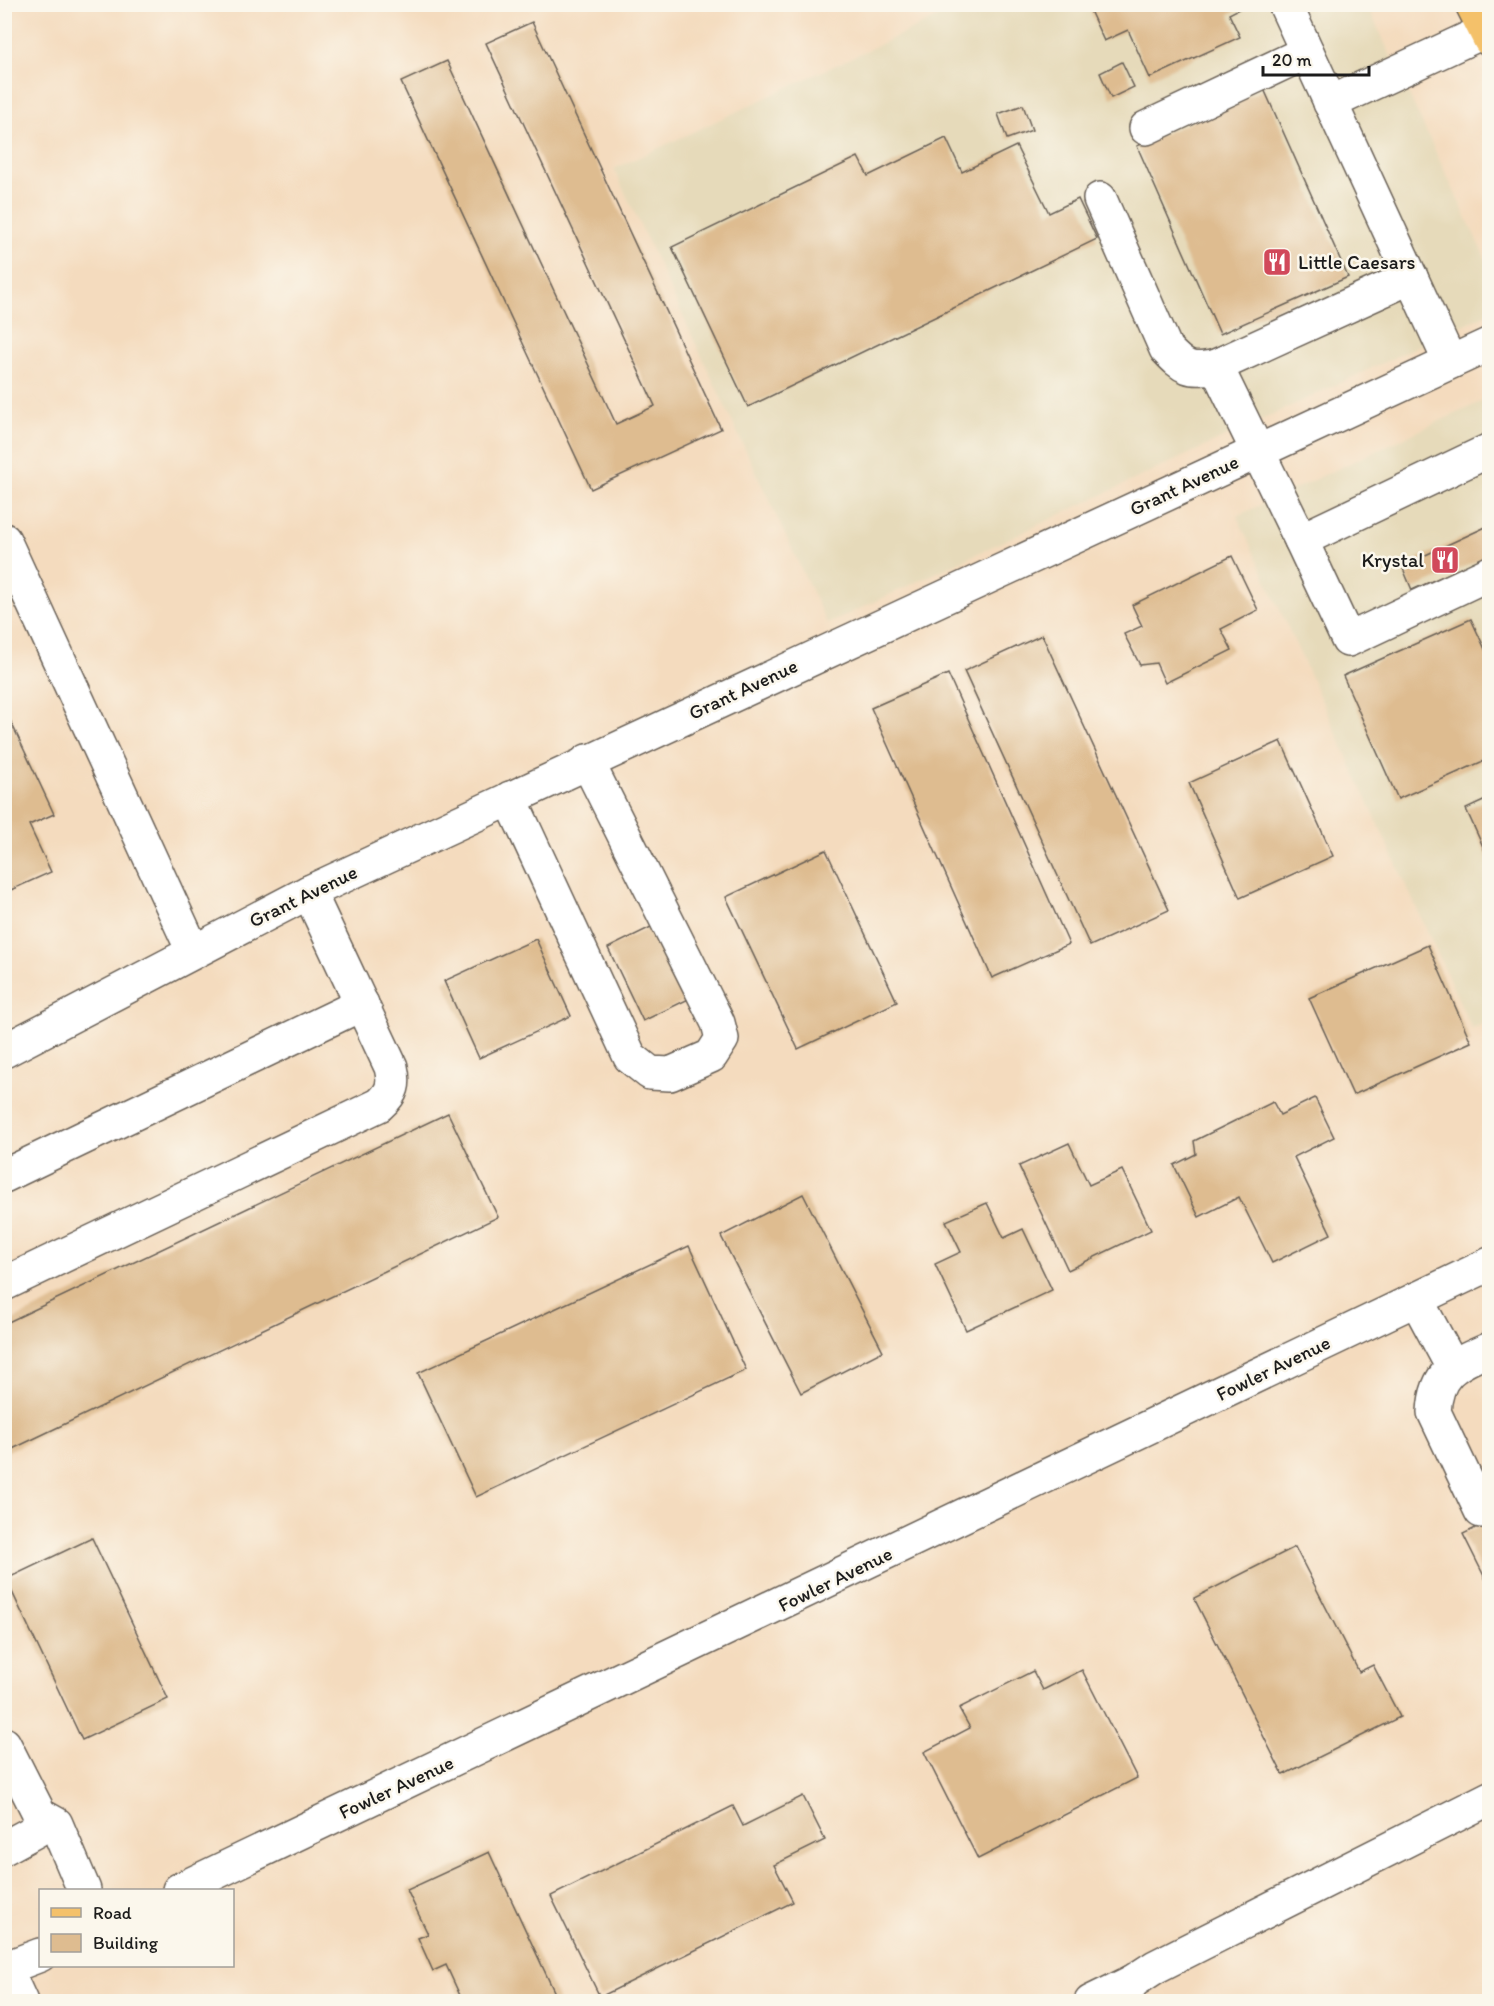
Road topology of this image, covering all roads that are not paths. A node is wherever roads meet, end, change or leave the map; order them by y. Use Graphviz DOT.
graph roads {
  1 [pos="1285,4"];
  2 [pos="1482,25"];
  3 [pos="1306,52"];
  4 [pos="1330,103"];
  5 [pos="1146,128"];
  6 [pos="1100,199"];
  7 [pos="1411,277"];
  8 [pos="1490,344"];
  9 [pos="1450,362"];
  10 [pos="1216,366"];
  11 [pos="1258,450"];
  12 [pos="1490,450"];
  13 [pos="4,540"];
  14 [pos="1301,540"];
  15 [pos="1490,562"];
  16 [pos="1490,573"];
  17 [pos="1334,609"];
  18 [pos="587,762"];
  19 [pos="510,798"];
  20 [pos="309,892"];
  21 [pos="193,951"];
  22 [pos="362,1004"];
  23 [pos="4,1052"];
  24 [pos="4,1176"];
  25 [pos="1490,1264"];
  26 [pos="4,1284"];
  27 [pos="1416,1299"];
  28 [pos="1490,1349"];
  29 [pos="1452,1366"];
  30 [pos="1481,1511"];
  31 [pos="4,1744"];
  32 [pos="1490,1798"];
  33 [pos="40,1815"];
  34 [pos="4,1848"];
  35 [pos="84,1889"];
  36 [pos="181,1889"];
  37 [pos="39,1955"];
  38 [pos="5,1966"];
  39 [pos="1126,1992"];
  40 [pos="21,2001"];
  41 [pos="1091,2001"];
  1 -- 3 [label="street"];
  2 -- 4 [label="street"];
  3 -- 4 [label="street"];
  3 -- 5 [label="street"];
  4 -- 7 [label="street"];
  6 -- 10 [label="street"];
  7 -- 9 [label="street"];
  7 -- 10 [label="street"];
  8 -- 9 [label="street, Grant Avenue"];
  9 -- 11 [label="street, Grant Avenue"];
  10 -- 11 [label="street"];
  11 -- 14 [label="street"];
  11 -- 18 [label="street, Grant Avenue"];
  12 -- 14 [label="street"];
  13 -- 21 [label="street"];
  14 -- 17 [label="street"];
  15 -- 17 [label="street"];
  16 -- 17 [label="street"];
  18 -- 19 [label="street, Grant Avenue"];
  18 -- 19 [label="street"];
  19 -- 20 [label="street, Grant Avenue"];
  20 -- 21 [label="street, Grant Avenue"];
  20 -- 22 [label="street"];
  21 -- 23 [label="street, Grant Avenue"];
  22 -- 24 [label="street"];
  22 -- 26 [label="street"];
  25 -- 27 [label="street, Fowler Avenue"];
  27 -- 29 [label="street"];
  27 -- 36 [label="street, Fowler Avenue"];
  28 -- 29 [label="street"];
  29 -- 30 [label="street"];
  31 -- 33 [label="street"];
  32 -- 39 [label="street"];
  33 -- 34 [label="street"];
  33 -- 35 [label="street"];
  37 -- 38 [label="street"];
  38 -- 40 [label="street"];
  39 -- 41 [label="street"];
}
